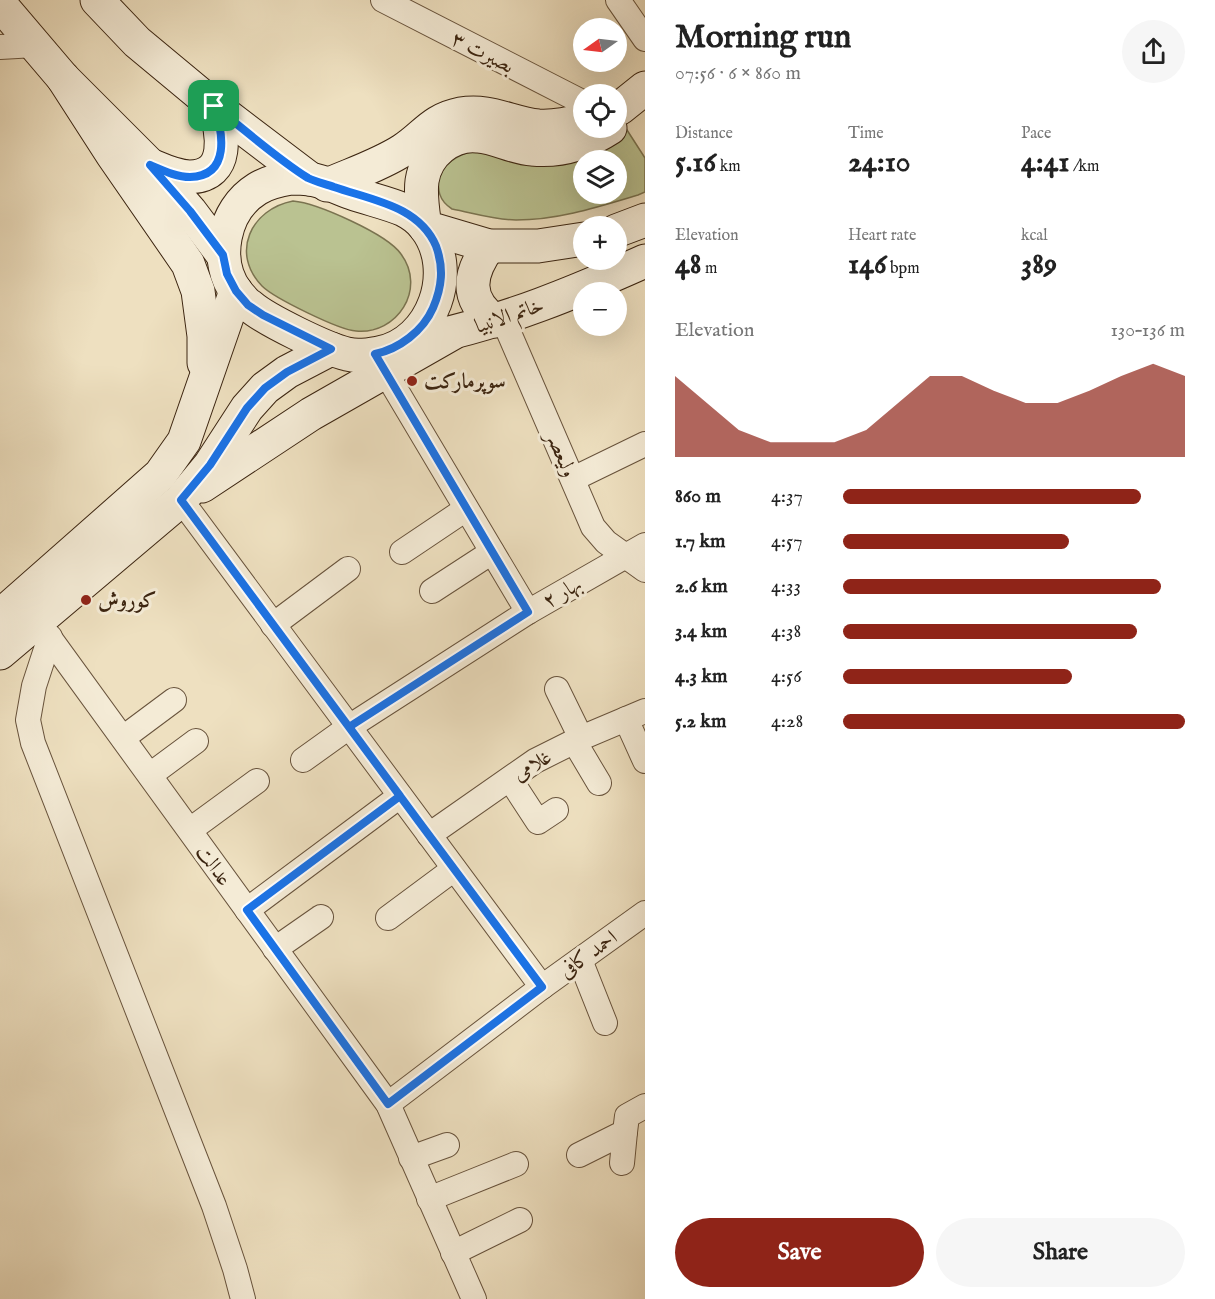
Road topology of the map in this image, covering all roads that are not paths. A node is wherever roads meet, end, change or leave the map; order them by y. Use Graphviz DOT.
graph roads {
  1 [pos="97,0"];
  2 [pos="383,0"];
  3 [pos="423,0"];
  4 [pos="618,0"];
  5 [pos="0,4"];
  6 [pos="449,34"];
  7 [pos="645,39"];
  8 [pos="35,45"];
  9 [pos="0,47"];
  10 [pos="63,78"];
  11 [pos="573,98"];
  12 [pos="214,106"];
  13 [pos="573,122"];
  14 [pos="588,138"];
  15 [pos="150,165"];
  16 [pos="318,182"];
  17 [pos="645,220"];
  18 [pos="425,227"];
  19 [pos="627,227"];
  20 [pos="573,241"];
  21 [pos="489,246"];
  22 [pos="223,255"];
  23 [pos="645,261"];
  24 [pos="236,291"];
  25 [pos="499,320"];
  26 [pos="331,349"];
  27 [pos="387,356"];
  28 [pos="201,396"];
  29 [pos="645,444"];
  30 [pos="573,479"];
  31 [pos="181,500"];
  32 [pos="466,509"];
  33 [pos="635,551"];
  34 [pos="402,552"];
  35 [pos="492,552"];
  36 [pos="348,569"];
  37 [pos="645,570"];
  38 [pos="432,591"];
  39 [pos="528,612"];
  40 [pos="27,618"];
  41 [pos="273,625"];
  42 [pos="0,653"];
  43 [pos="557,689"];
  44 [pos="174,700"];
  45 [pos="636,715"];
  46 [pos="349,727"];
  47 [pos="123,738"];
  48 [pos="578,740"];
  49 [pos="196,741"];
  50 [pos="303,759"];
  51 [pos="645,761"];
  52 [pos="150,776"];
  53 [pos="510,779"];
  54 [pos="257,781"];
  55 [pos="599,783"];
  56 [pos="400,796"];
  57 [pos="556,810"];
  58 [pos="190,830"];
  59 [pos="429,835"];
  60 [pos="454,869"];
  61 [pos="247,910"];
  62 [pos="645,913"];
  63 [pos="321,917"];
  64 [pos="388,918"];
  65 [pos="275,949"];
  66 [pos="580,960"];
  67 [pos="542,987"];
  68 [pos="605,1023"];
  69 [pos="388,1104"];
  70 [pos="645,1106"];
  71 [pos="625,1132"];
  72 [pos="447,1145"];
  73 [pos="579,1155"];
  74 [pos="411,1158"];
  75 [pos="622,1163"];
  76 [pos="516,1164"];
  77 [pos="429,1199"];
  78 [pos="520,1220"];
  79 [pos="453,1254"];
  80 [pos="243,1299"];
  81 [pos="474,1299"];
  1 -- 12 [label="main road"];
  2 -- 6 [label="street, بصیرت ۳"];
  3 -- 6 [label="street"];
  4 -- 7 [label="street"];
  5 -- 8 [label="main road"];
  6 -- 11 [label="street, بصیرت ۳"];
  8 -- 9 [label="street"];
  8 -- 10 [label="main road"];
  10 -- 15 [label="main road"];
  10 -- 28 [label="main road"];
  12 -- 15 [label="main road"];
  12 -- 16 [label="main road"];
  13 -- 16 [label="main road"];
  14 -- 18 [label="main road"];
  15 -- 22 [label="main road"];
  16 -- 18 [label="main road"];
  16 -- 22 [label="main road"];
  17 -- 19 [label="main road"];
  18 -- 21 [label="main road"];
  18 -- 27 [label="main road"];
  20 -- 21 [label="main road"];
  21 -- 25 [label="main road"];
  22 -- 24 [label="main road"];
  23 -- 25 [label="main road, خاتم الانبیا"];
  24 -- 26 [label="main road"];
  24 -- 28 [label="main road"];
  25 -- 27 [label="main road, خاتم الانبیا"];
  25 -- 30 [label="street, ولیعصر"];
  26 -- 27 [label="main road"];
  26 -- 31 [label="main road"];
  27 -- 31 [label="main road"];
  27 -- 32 [label="street"];
  28 -- 40 [label="main road"];
  29 -- 30 [label="street"];
  30 -- 33 [label="street, ولیعصر"];
  31 -- 40 [label="main road"];
  31 -- 41 [label="street"];
  32 -- 34 [label="street"];
  32 -- 35 [label="street"];
  33 -- 37 [label="street, ولیعصر"];
  33 -- 39 [label="street, بهار ۲"];
  35 -- 38 [label="street"];
  35 -- 39 [label="street"];
  36 -- 41 [label="street"];
  39 -- 46 [label="street, بهار ۲"];
  40 -- 42 [label="main road"];
  40 -- 47 [label="street, عدالت"];
  40 -- 80 [label="street"];
  41 -- 46 [label="street"];
  43 -- 48 [label="street"];
  44 -- 47 [label="street"];
  45 -- 48 [label="street, غلامی"];
  45 -- 51 [label="street"];
  46 -- 50 [label="street, بهار ۲"];
  46 -- 56 [label="street"];
  47 -- 52 [label="street, عدالت"];
  48 -- 53 [label="street, غلامی"];
  48 -- 55 [label="street"];
  49 -- 52 [label="street"];
  52 -- 58 [label="street, عدالت"];
  53 -- 57 [label="street"];
  53 -- 59 [label="street, غلامی"];
  54 -- 58 [label="street"];
  56 -- 59 [label="street"];
  56 -- 61 [label="street"];
  58 -- 61 [label="street, عدالت"];
  59 -- 60 [label="street"];
  60 -- 64 [label="street"];
  60 -- 67 [label="street"];
  61 -- 65 [label="street, عدالت"];
  62 -- 66 [label="street, احمد کافی"];
  63 -- 65 [label="street"];
  65 -- 69 [label="street, عدالت"];
  66 -- 67 [label="street, احمد کافی"];
  66 -- 68 [label="street"];
  67 -- 69 [label="street, احمد کافی"];
  69 -- 74 [label="street, عدالت"];
  70 -- 71 [label="street"];
  71 -- 73 [label="street"];
  71 -- 75 [label="street"];
  72 -- 74 [label="street"];
  74 -- 77 [label="street, عدالت"];
  76 -- 77 [label="street"];
  77 -- 79 [label="street, عدالت"];
  78 -- 79 [label="street"];
  79 -- 81 [label="street, عدالت"];
}
